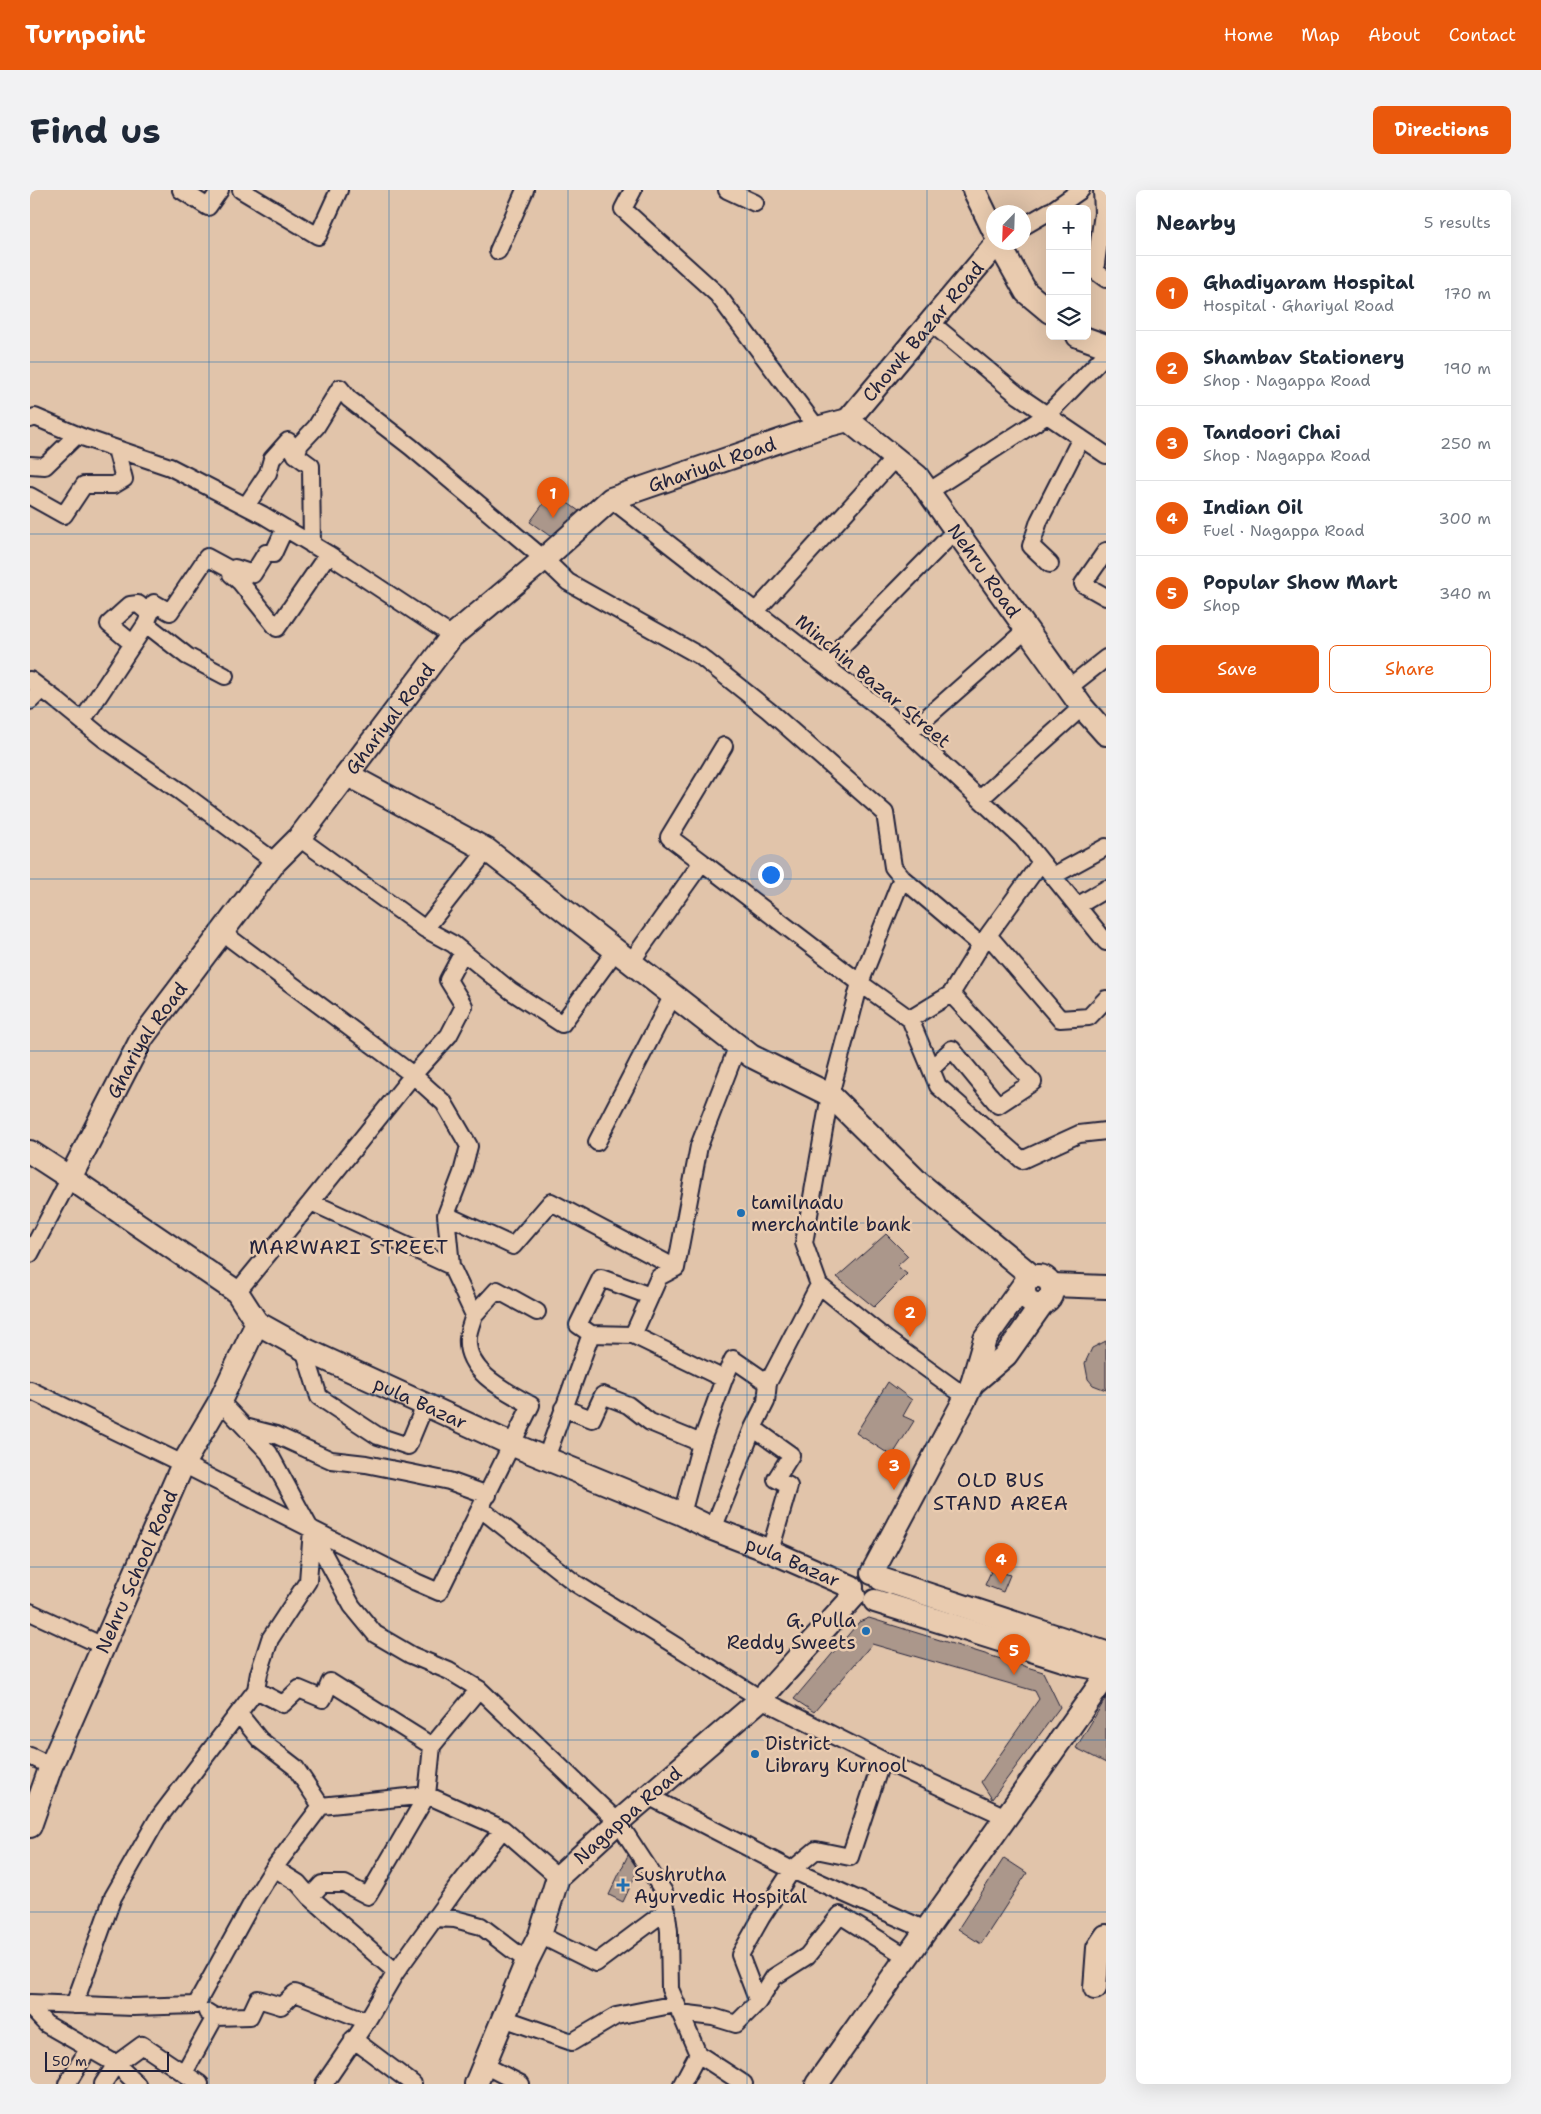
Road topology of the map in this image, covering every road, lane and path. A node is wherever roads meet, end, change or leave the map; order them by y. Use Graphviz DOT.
graph roads {
  1 [pos="181,190"];
  2 [pos="220,190"];
  3 [pos="241,190"];
  4 [pos="340,190"];
  5 [pos="525,190"];
  6 [pos="634,190"];
  7 [pos="727,190"];
  8 [pos="974,190"];
  9 [pos="1081,190"];
  10 [pos="1102,190"];
  11 [pos="755,202"];
  12 [pos="1060,205"];
  13 [pos="1046,213"];
  14 [pos="986,215"];
  15 [pos="1031,222"];
  16 [pos="991,250"];
  17 [pos="1002,250"];
  18 [pos="498,251"];
  19 [pos="1106,279"];
  20 [pos="1046,309"];
  21 [pos="930,322"];
  22 [pos="1089,340"];
  23 [pos="1106,346"];
  24 [pos="1106,354"];
  25 [pos="1047,415"];
  26 [pos="30,419"];
  27 [pos="848,420"];
  28 [pos="817,428"];
  29 [pos="77,435"];
  30 [pos="1081,438"];
  31 [pos="116,449"];
  32 [pos="296,455"];
  33 [pos="1106,455"];
  34 [pos="894,459"];
  35 [pos="30,465"];
  36 [pos="928,492"];
  37 [pos="30,496"];
  38 [pos="611,499"];
  39 [pos="246,506"];
  40 [pos="285,528"];
  41 [pos="956,530"];
  42 [pos="312,544"];
  43 [pos="1106,551"];
  44 [pos="328,554"];
  45 [pos="544,559"];
  46 [pos="1050,564"];
  47 [pos="233,571"];
  48 [pos="1106,598"];
  49 [pos="756,611"];
  50 [pos="148,619"];
  51 [pos="1026,630"];
  52 [pos="452,636"];
  53 [pos="133,644"];
  54 [pos="1106,658"];
  55 [pos="824,664"];
  56 [pos="224,676"];
  57 [pos="36,684"];
  58 [pos="1068,688"];
  59 [pos="30,701"];
  60 [pos="1082,707"];
  61 [pos="82,721"];
  62 [pos="909,733"];
  63 [pos="1106,734"];
  64 [pos="724,746"];
  65 [pos="348,775"];
  66 [pos="980,798"];
  67 [pos="300,838"];
  68 [pos="1106,847"];
  69 [pos="487,850"];
  70 [pos="275,862"];
  71 [pos="702,862"];
  72 [pos="1041,862"];
  73 [pos="1053,876"];
  74 [pos="902,878"];
  75 [pos="1106,889"];
  76 [pos="1077,906"];
  77 [pos="425,929"];
  78 [pos="223,933"];
  79 [pos="1103,934"];
  80 [pos="985,940"];
  81 [pos="463,952"];
  82 [pos="624,956"];
  83 [pos="860,984"];
  84 [pos="952,994"];
  85 [pos="673,995"];
  86 [pos="1106,999"];
  87 [pos="910,1019"];
  88 [pos="738,1045"];
  89 [pos="932,1069"];
  90 [pos="414,1075"];
  91 [pos="830,1095"];
  92 [pos="1106,1131"];
  93 [pos="597,1142"];
  94 [pos="30,1152"];
  95 [pos="70,1178"];
  96 [pos="312,1202"];
  97 [pos="446,1215"];
  98 [pos="30,1254"];
  99 [pos="451,1266"];
  100 [pos="676,1268"];
  101 [pos="820,1285"];
  102 [pos="1038,1287"];
  103 [pos="1106,1287"];
  104 [pos="237,1292"];
  105 [pos="650,1296"];
  106 [pos="537,1312"];
  107 [pos="474,1315"];
  108 [pos="257,1323"];
  109 [pos="591,1334"];
  110 [pos="632,1335"];
  111 [pos="304,1349"];
  112 [pos="724,1379"];
  113 [pos="768,1383"];
  114 [pos="30,1390"];
  115 [pos="969,1390"];
  116 [pos="220,1401"];
  117 [pos="425,1405"];
  118 [pos="564,1408"];
  119 [pos="245,1427"];
  120 [pos="753,1428"];
  121 [pos="702,1443"];
  122 [pos="512,1445"];
  123 [pos="546,1458"];
  124 [pos="183,1464"];
  125 [pos="484,1502"];
  126 [pos="682,1514"];
  127 [pos="312,1529"];
  128 [pos="713,1529"];
  129 [pos="770,1551"];
  130 [pos="876,1576"];
  131 [pos="860,1595"];
  132 [pos="30,1612"];
  133 [pos="103,1646"];
  134 [pos="1106,1652"];
  135 [pos="1106,1670"];
  136 [pos="1106,1676"];
  137 [pos="480,1689"];
  138 [pos="256,1690"];
  139 [pos="761,1699"];
  140 [pos="239,1714"];
  141 [pos="432,1746"];
  142 [pos="30,1756"];
  143 [pos="882,1760"];
  144 [pos="51,1766"];
  145 [pos="427,1795"];
  146 [pos="648,1796"];
  147 [pos="321,1806"];
  148 [pos="1006,1816"];
  149 [pos="618,1822"];
  150 [pos="30,1826"];
  151 [pos="503,1829"];
  152 [pos="274,1868"];
  153 [pos="792,1870"];
  154 [pos="558,1877"];
  155 [pos="310,1897"];
  156 [pos="667,1910"];
  157 [pos="434,1918"];
  158 [pos="926,1930"];
  159 [pos="540,1935"];
  160 [pos="1106,1936"];
  161 [pos="907,1957"];
  162 [pos="527,1961"];
  163 [pos="396,1972"];
  164 [pos="1101,1993"];
  165 [pos="758,2002"];
  166 [pos="30,2003"];
  167 [pos="74,2005"];
  168 [pos="196,2005"];
  169 [pos="30,2007"];
  170 [pos="678,2009"];
  171 [pos="215,2017"];
  172 [pos="503,2018"];
  173 [pos="367,2021"];
  174 [pos="353,2039"];
  175 [pos="89,2048"];
  176 [pos="698,2054"];
  177 [pos="116,2064"];
  178 [pos="184,2073"];
  179 [pos="480,2074"];
  180 [pos="67,2084"];
  181 [pos="103,2084"];
  182 [pos="137,2084"];
  183 [pos="200,2084"];
  184 [pos="324,2084"];
  185 [pos="413,2084"];
  186 [pos="521,2084"];
  187 [pos="682,2084"];
  188 [pos="744,2084"];
  189 [pos="817,2084"];
  1 -- 2 [label="street"];
  3 -- 4 [label="street"];
  5 -- 18 [label="street"];
  6 -- 28 [label="street"];
  7 -- 11 [label="street"];
  8 -- 14 [label="street"];
  9 -- 12 [label="street"];
  10 -- 19 [label="street"];
  13 -- 15 [label="street"];
  16 -- 21 [label="street, Chowk Bazar Road"];
  17 -- 20 [label="street"];
  21 -- 25 [label="street"];
  21 -- 27 [label="street, Chowk Bazar Road"];
  22 -- 23 [label="street"];
  24 -- 25 [label="street"];
  25 -- 30 [label="street"];
  25 -- 36 [label="street"];
  26 -- 29 [label="street"];
  27 -- 28 [label="street, Ghariyal Road"];
  27 -- 34 [label="street, Nehru Road"];
  28 -- 38 [label="street, Ghariyal Road"];
  29 -- 31 [label="street"];
  29 -- 35 [label="street"];
  30 -- 33 [label="street"];
  30 -- 46 [label="street"];
  31 -- 37 [label="street"];
  31 -- 39 [label="street"];
  32 -- 39 [label="street"];
  32 -- 42 [label="street"];
  32 -- 45 [label="street"];
  34 -- 36 [label="street, Nehru Road"];
  34 -- 49 [label="street"];
  36 -- 41 [label="street, Nehru Road"];
  38 -- 45 [label="street, Ghariyal Road"];
  38 -- 49 [label="street, Minchin Bazar Street"];
  39 -- 40 [label="street"];
  40 -- 42 [label="street"];
  40 -- 47 [label="street"];
  41 -- 51 [label="street, Nehru Road"];
  41 -- 55 [label="street"];
  42 -- 44 [label="street"];
  43 -- 48 [label="street"];
  44 -- 47 [label="street"];
  44 -- 52 [label="street"];
  45 -- 52 [label="street, Ghariyal Road"];
  45 -- 74 [label="street"];
  47 -- 50 [label="street"];
  49 -- 55 [label="street, Minchin Bazar Street"];
  50 -- 53 [label="street"];
  50 -- 53 [label="street"];
  50 -- 56 [label="street"];
  51 -- 58 [label="street, Nehru Road"];
  51 -- 62 [label="street"];
  52 -- 65 [label="street, Ghariyal Road"];
  53 -- 61 [label="street"];
  54 -- 58 [label="street"];
  55 -- 62 [label="street, Minchin Bazar Street"];
  57 -- 59 [label="street"];
  57 -- 61 [label="street"];
  58 -- 60 [label="street, Nehru Road"];
  60 -- 63 [label="street, Nehru Road"];
  60 -- 66 [label="street"];
  61 -- 70 [label="street"];
  62 -- 66 [label="street, Minchin Bazar Street"];
  64 -- 71 [label="street"];
  65 -- 67 [label="street, Ghariyal Road"];
  65 -- 69 [label="street"];
  66 -- 72 [label="street, Minchin Bazar Street"];
  67 -- 70 [label="street, Ghariyal Road"];
  67 -- 77 [label="street"];
  68 -- 73 [label="street"];
  69 -- 77 [label="street"];
  69 -- 82 [label="street"];
  70 -- 78 [label="street, Ghariyal Road"];
  71 -- 82 [label="street"];
  71 -- 83 [label="street"];
  72 -- 73 [label="street, Minchin Bazar Street"];
  72 -- 80 [label="street"];
  73 -- 76 [label="street, Minchin Bazar Street"];
  74 -- 80 [label="street"];
  74 -- 83 [label="street"];
  75 -- 76 [label="street"];
  76 -- 79 [label="street, Minchin Bazar Street"];
  77 -- 81 [label="street"];
  78 -- 90 [label="street"];
  78 -- 95 [label="street, Ghariyal Road"];
  80 -- 84 [label="street"];
  80 -- 86 [label="street"];
  81 -- 82 [label="street"];
  81 -- 90 [label="street"];
  82 -- 85 [label="street"];
  83 -- 87 [label="street"];
  83 -- 91 [label="street"];
  84 -- 87 [label="street"];
  84 -- 89 [label="street"];
  85 -- 88 [label="street"];
  85 -- 93 [label="street"];
  87 -- 89 [label="street"];
  88 -- 91 [label="street"];
  88 -- 100 [label="street"];
  89 -- 92 [label="street"];
  90 -- 96 [label="street"];
  90 -- 97 [label="street"];
  91 -- 101 [label="street"];
  91 -- 102 [label="street"];
  94 -- 95 [label="street, pula Bazar"];
  95 -- 98 [label="street"];
  95 -- 104 [label="street, pula Bazar"];
  96 -- 99 [label="street"];
  96 -- 104 [label="street"];
  97 -- 99 [label="street"];
  97 -- 100 [label="street"];
  99 -- 107 [label="street"];
  100 -- 105 [label="street"];
  101 -- 113 [label="street"];
  101 -- 115 [label="street"];
  102 -- 103 [label="street"];
  102 -- 115 [label="street"];
  104 -- 108 [label="street, pula Bazar"];
  105 -- 109 [label="street"];
  105 -- 110 [label="street"];
  106 -- 107 [label="street"];
  107 -- 122 [label="street"];
  108 -- 111 [label="street, pula Bazar"];
  108 -- 116 [label="street, Nehru School Road"];
  109 -- 110 [label="street"];
  109 -- 118 [label="street"];
  110 -- 112 [label="street"];
  111 -- 117 [label="street, pula Bazar"];
  111 -- 117 [label="street"];
  112 -- 113 [label="street"];
  112 -- 121 [label="street"];
  113 -- 120 [label="street"];
  114 -- 124 [label="street"];
  115 -- 130 [label="street"];
  116 -- 119 [label="street"];
  116 -- 124 [label="street, Nehru School Road"];
  117 -- 122 [label="street, pula Bazar"];
  118 -- 121 [label="street"];
  118 -- 123 [label="street"];
  119 -- 125 [label="street"];
  119 -- 127 [label="street"];
  120 -- 128 [label="street"];
  120 -- 129 [label="street"];
  121 -- 126 [label="street"];
  122 -- 123 [label="street, pula Bazar"];
  122 -- 125 [label="street"];
  123 -- 126 [label="street, pula Bazar"];
  124 -- 127 [label="street"];
  124 -- 133 [label="street, Nehru School Road"];
  125 -- 127 [label="street"];
  125 -- 139 [label="street"];
  126 -- 128 [label="street, pula Bazar"];
  127 -- 137 [label="street"];
  127 -- 138 [label="street"];
  128 -- 129 [label="street, pula Bazar"];
  129 -- 131 [label="street, pula Bazar"];
  130 -- 131 [label="street, Nagappa Road"];
  130 -- 134 [label="street"];
  131 -- 135 [label="street, pula Bazar"];
  131 -- 139 [label="street, Nagappa Road"];
  132 -- 133 [label="street"];
  133 -- 144 [label="street, Nehru School Road"];
  136 -- 148 [label="street"];
  137 -- 141 [label="street"];
  137 -- 149 [label="street"];
  138 -- 140 [label="street"];
  138 -- 141 [label="street"];
  139 -- 143 [label="street"];
  139 -- 146 [label="street, Nagappa Road"];
  140 -- 147 [label="street"];
  140 -- 167 [label="street"];
  141 -- 145 [label="street"];
  142 -- 144 [label="street"];
  143 -- 148 [label="street"];
  143 -- 153 [label="street"];
  144 -- 150 [label="street, Nehru School Road"];
  145 -- 147 [label="street"];
  145 -- 151 [label="street"];
  145 -- 155 [label="street"];
  146 -- 149 [label="street, Nagappa Road"];
  146 -- 153 [label="street"];
  147 -- 152 [label="street"];
  148 -- 158 [label="street"];
  149 -- 154 [label="street, Nagappa Road"];
  149 -- 156 [label="street"];
  151 -- 154 [label="street"];
  151 -- 157 [label="street"];
  152 -- 155 [label="street"];
  152 -- 168 [label="street"];
  153 -- 158 [label="street"];
  153 -- 165 [label="street"];
  154 -- 159 [label="street, Nagappa Road"];
  155 -- 163 [label="street"];
  156 -- 159 [label="street"];
  156 -- 170 [label="street"];
  157 -- 162 [label="street"];
  157 -- 163 [label="street"];
  158 -- 161 [label="street"];
  159 -- 162 [label="street, Nagappa Road"];
  160 -- 164 [label="street"];
  161 -- 165 [label="street"];
  161 -- 189 [label="street"];
  162 -- 172 [label="street, Nagappa Road"];
  163 -- 173 [label="street"];
  165 -- 170 [label="street"];
  166 -- 167 [label="street"];
  167 -- 168 [label="street"];
  168 -- 171 [label="street"];
  169 -- 175 [label="street"];
  170 -- 172 [label="street"];
  170 -- 176 [label="street"];
  171 -- 173 [label="street"];
  171 -- 178 [label="street"];
  172 -- 179 [label="street, Nagappa Road"];
  173 -- 174 [label="street"];
  174 -- 184 [label="street"];
  174 -- 185 [label="street"];
  175 -- 177 [label="street"];
  175 -- 180 [label="street"];
  176 -- 187 [label="street"];
  176 -- 188 [label="street"];
  177 -- 178 [label="street"];
  177 -- 181 [label="street"];
  177 -- 182 [label="street"];
  178 -- 183 [label="street"];
  179 -- 186 [label="street"];
}
